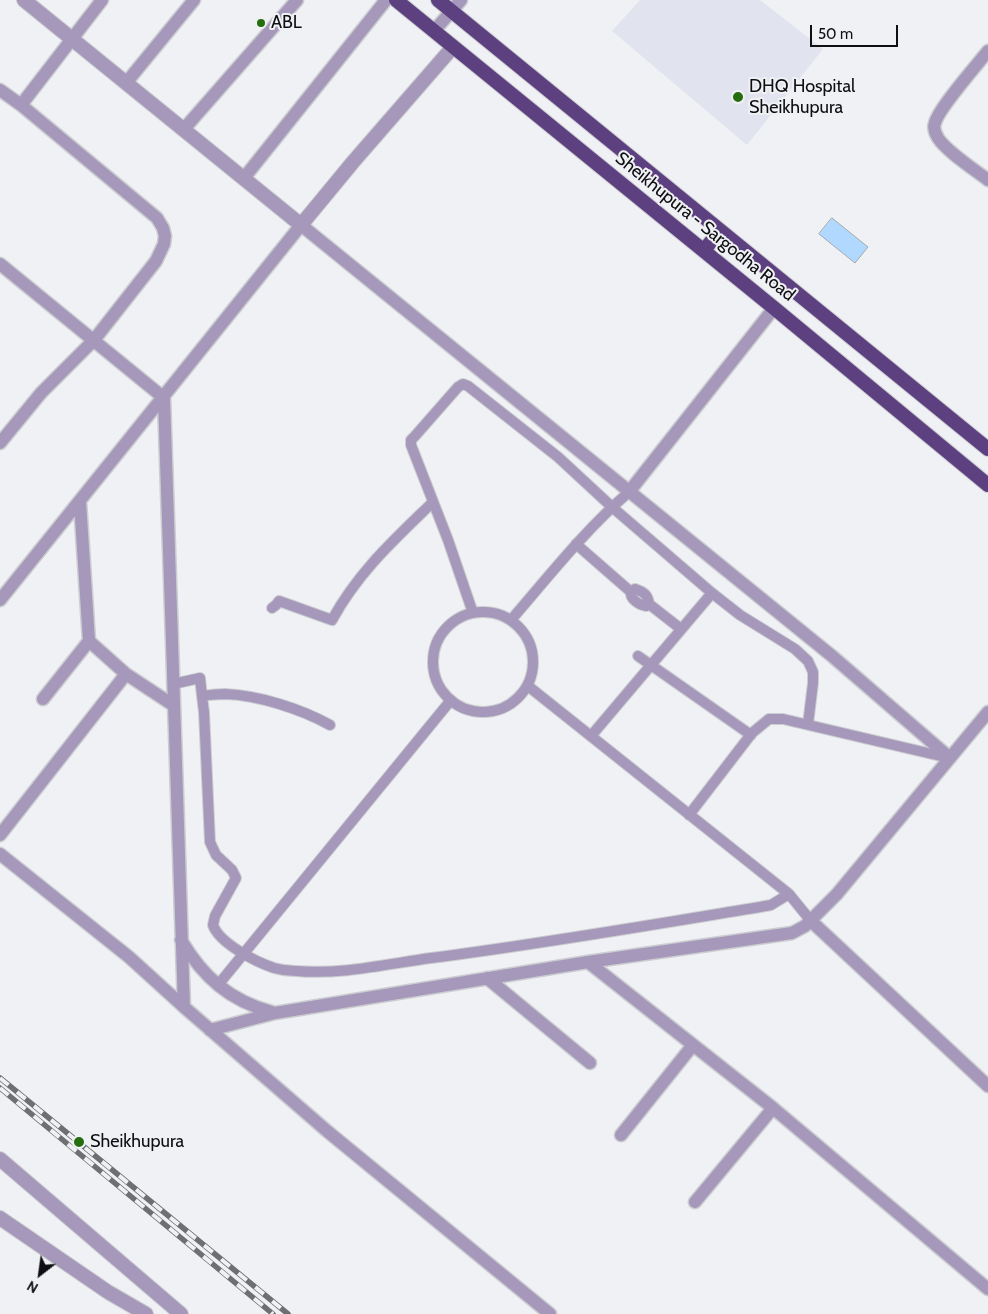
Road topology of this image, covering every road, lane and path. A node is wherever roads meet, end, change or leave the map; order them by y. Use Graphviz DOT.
graph roads {
  1 [pos="24,0"];
  2 [pos="102,0"];
  3 [pos="194,0"];
  4 [pos="297,0"];
  5 [pos="386,0"];
  6 [pos="396,0"];
  7 [pos="438,0"];
  8 [pos="456,5"];
  9 [pos="434,31"];
  10 [pos="72,39"];
  11 [pos="453,47"];
  12 [pos="988,51"];
  13 [pos="126,83"];
  14 [pos="0,90"];
  15 [pos="22,105"];
  16 [pos="184,130"];
  17 [pos="244,178"];
  18 [pos="988,180"];
  19 [pos="301,225"];
  20 [pos="720,231"];
  21 [pos="704,250"];
  22 [pos="0,264"];
  23 [pos="774,308"];
  24 [pos="94,340"];
  25 [pos="164,398"];
  26 [pos="0,443"];
  27 [pos="988,449"];
  28 [pos="988,485"];
  29 [pos="629,492"];
  30 [pos="80,502"];
  31 [pos="433,502"];
  32 [pos="612,507"];
  33 [pos="576,544"];
  34 [pos="712,593"];
  35 [pos="0,600"];
  36 [pos="272,608"];
  37 [pos="473,613"];
  38 [pos="511,620"];
  39 [pos="681,629"];
  40 [pos="89,641"];
  41 [pos="638,656"];
  42 [pos="650,665"];
  43 [pos="126,674"];
  44 [pos="173,684"];
  45 [pos="528,686"];
  46 [pos="202,696"];
  47 [pos="43,699"];
  48 [pos="451,700"];
  49 [pos="174,705"];
  50 [pos="988,712"];
  51 [pos="330,724"];
  52 [pos="808,724"];
  53 [pos="751,735"];
  54 [pos="591,736"];
  55 [pos="950,758"];
  56 [pos="689,815"];
  57 [pos="0,835"];
  58 [pos="0,854"];
  59 [pos="789,894"];
  60 [pos="811,921"];
  61 [pos="181,940"];
  62 [pos="244,954"];
  63 [pos="588,962"];
  64 [pos="487,978"];
  65 [pos="218,986"];
  66 [pos="184,1008"];
  67 [pos="276,1013"];
  68 [pos="210,1030"];
  69 [pos="693,1045"];
  70 [pos="590,1063"];
  71 [pos="988,1086"];
  72 [pos="773,1108"];
  73 [pos="621,1134"];
  74 [pos="0,1159"];
  75 [pos="695,1202"];
  76 [pos="0,1218"];
  77 [pos="988,1289"];
  78 [pos="146,1314"];
  79 [pos="182,1314"];
  80 [pos="550,1314"];
  1 -- 10 [label="street"];
  2 -- 10 [label="street"];
  3 -- 13 [label="street"];
  4 -- 16 [label="street"];
  5 -- 17 [label="street"];
  6 -- 9 [label="highway, Sheikhupura - Sargodha Road"];
  7 -- 8 [label="highway, Sheikhupura - Sargodha Road"];
  8 -- 9 [label="street"];
  8 -- 20 [label="highway, Sheikhupura - Sargodha Road"];
  9 -- 11 [label="highway, Sheikhupura - Sargodha Road"];
  10 -- 13 [label="street"];
  10 -- 15 [label="street"];
  11 -- 19 [label="street"];
  11 -- 21 [label="highway, Sheikhupura - Sargodha Road"];
  12 -- 18 [label="street"];
  13 -- 16 [label="street"];
  14 -- 15 [label="street"];
  15 -- 24 [label="street"];
  16 -- 17 [label="street"];
  17 -- 19 [label="street"];
  19 -- 25 [label="street"];
  19 -- 29 [label="street"];
  20 -- 21 [label="highway"];
  20 -- 27 [label="highway, Sheikhupura - Sargodha Road"];
  21 -- 23 [label="highway, Sheikhupura - Sargodha Road"];
  22 -- 24 [label="street"];
  23 -- 28 [label="highway, Sheikhupura - Sargodha Road"];
  23 -- 29 [label="street"];
  24 -- 25 [label="street"];
  24 -- 26 [label="street"];
  25 -- 30 [label="street"];
  25 -- 44 [label="street"];
  29 -- 32 [label="street"];
  29 -- 55 [label="street"];
  30 -- 35 [label="street"];
  30 -- 40 [label="street"];
  31 -- 32 [label="street"];
  31 -- 36 [label="street"];
  31 -- 37 [label="street"];
  32 -- 33 [label="street"];
  32 -- 34 [label="street"];
  33 -- 38 [label="street"];
  33 -- 39 [label="street"];
  34 -- 39 [label="street"];
  34 -- 52 [label="street"];
  37 -- 38 [label="street"];
  37 -- 48 [label="street"];
  38 -- 45 [label="street"];
  39 -- 42 [label="street"];
  40 -- 43 [label="street"];
  40 -- 47 [label="street"];
  41 -- 42 [label="street"];
  42 -- 53 [label="street"];
  42 -- 54 [label="street"];
  43 -- 49 [label="street"];
  43 -- 57 [label="street"];
  44 -- 46 [label="street"];
  44 -- 49 [label="street"];
  45 -- 48 [label="street"];
  45 -- 54 [label="street"];
  46 -- 51 [label="street"];
  46 -- 62 [label="street"];
  48 -- 62 [label="street"];
  49 -- 61 [label="street"];
  50 -- 55 [label="street"];
  52 -- 53 [label="street"];
  52 -- 55 [label="street"];
  53 -- 56 [label="street"];
  54 -- 56 [label="street"];
  55 -- 60 [label="street"];
  56 -- 59 [label="street"];
  58 -- 66 [label="street"];
  59 -- 60 [label="street"];
  59 -- 62 [label="street"];
  60 -- 63 [label="street"];
  60 -- 71 [label="street"];
  61 -- 65 [label="street"];
  61 -- 66 [label="street"];
  62 -- 65 [label="street"];
  63 -- 64 [label="street"];
  63 -- 69 [label="street"];
  64 -- 67 [label="street"];
  64 -- 70 [label="street"];
  65 -- 67 [label="street"];
  66 -- 68 [label="street"];
  67 -- 68 [label="street"];
  68 -- 80 [label="street"];
  69 -- 72 [label="street"];
  69 -- 73 [label="street"];
  72 -- 75 [label="street"];
  72 -- 77 [label="street"];
  74 -- 79 [label="street"];
  76 -- 78 [label="street"];
}
